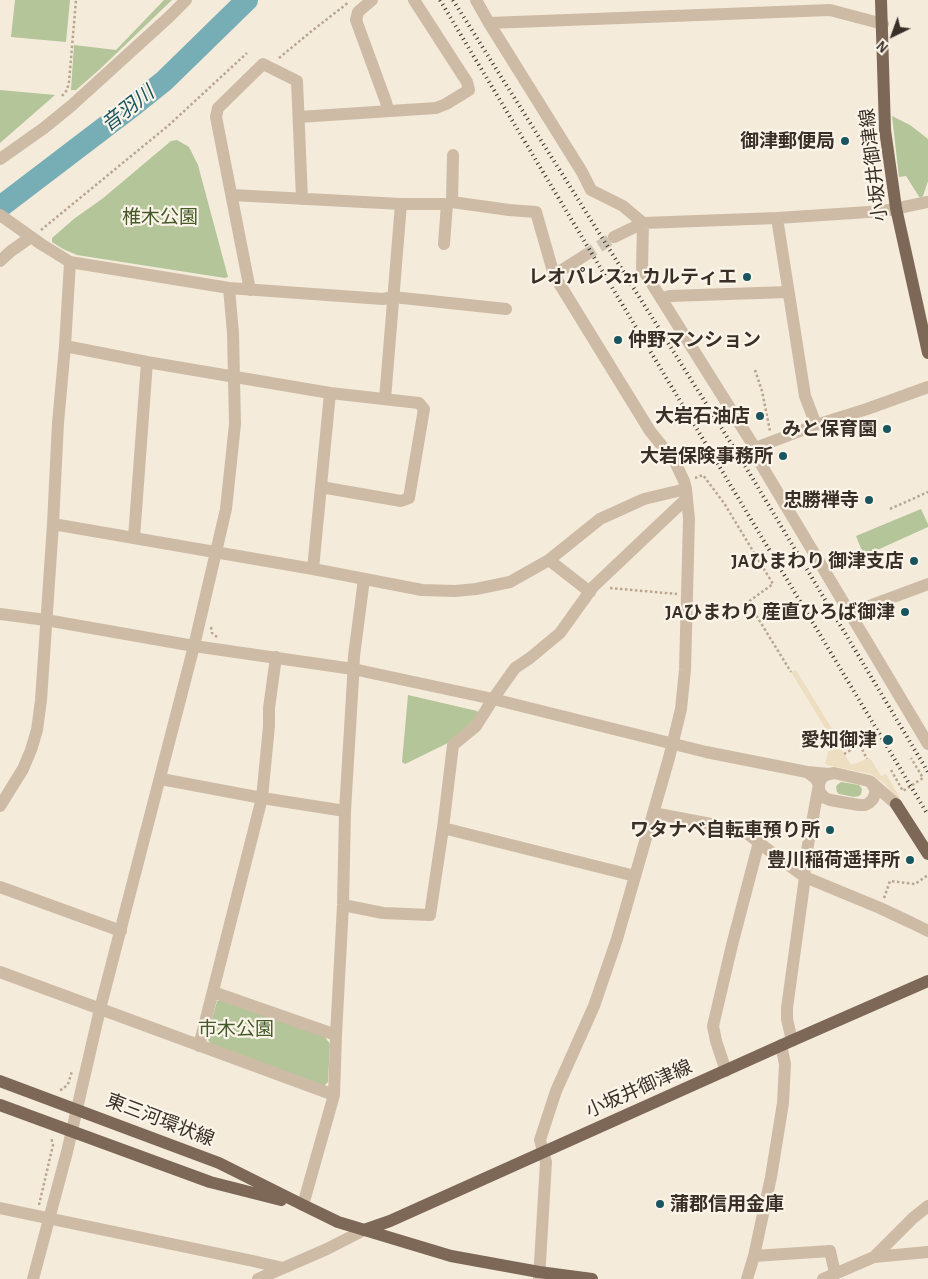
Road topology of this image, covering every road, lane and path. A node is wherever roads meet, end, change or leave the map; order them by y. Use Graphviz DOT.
graph roads {
  1 [pos="76,0"];
  2 [pos="186,0"];
  3 [pos="352,0"];
  4 [pos="372,0"];
  5 [pos="414,0"];
  6 [pos="476,0"];
  7 [pos="881,0"];
  8 [pos="489,23"];
  9 [pos="883,24"];
  10 [pos="247,53"];
  11 [pos="270,67"];
  12 [pos="62,96"];
  13 [pos="388,111"];
  14 [pos="299,117"];
  15 [pos="453,155"];
  16 [pos="0,159"];
  17 [pos="232,195"];
  18 [pos="302,199"];
  19 [pos="928,202"];
  20 [pos="449,203"];
  21 [pos="401,204"];
  22 [pos="896,208"];
  23 [pos="0,215"];
  24 [pos="777,218"];
  25 [pos="643,222"];
  26 [pos="29,235"];
  27 [pos="614,237"];
  28 [pos="444,244"];
  29 [pos="584,256"];
  30 [pos="0,261"];
  31 [pos="70,262"];
  32 [pos="554,275"];
  33 [pos="229,288"];
  34 [pos="250,290"];
  35 [pos="788,292"];
  36 [pos="393,297"];
  37 [pos="661,298"];
  38 [pos="922,302"];
  39 [pos="506,309"];
  40 [pos="65,346"];
  41 [pos="928,353"];
  42 [pos="147,362"];
  43 [pos="754,370"];
  44 [pos="235,377"];
  45 [pos="928,387"];
  46 [pos="330,393"];
  47 [pos="385,399"];
  48 [pos="816,425"];
  49 [pos="772,442"];
  50 [pos="755,448"];
  51 [pos="321,487"];
  52 [pos="686,489"];
  53 [pos="928,492"];
  54 [pos="890,509"];
  55 [pos="53,524"];
  56 [pos="134,538"];
  57 [pos="216,553"];
  58 [pos="548,560"];
  59 [pos="313,569"];
  60 [pos="364,580"];
  61 [pos="928,584"];
  62 [pos="592,589"];
  63 [pos="688,595"];
  64 [pos="850,613"];
  65 [pos="0,614"];
  66 [pos="46,620"];
  67 [pos="194,646"];
  68 [pos="276,657"];
  69 [pos="353,669"];
  70 [pos="791,672"];
  71 [pos="492,699"];
  72 [pos="868,740"];
  73 [pos="672,744"];
  74 [pos="928,744"];
  75 [pos="860,745"];
  76 [pos="844,754"];
  77 [pos="910,758"];
  78 [pos="867,760"];
  79 [pos="891,770"];
  80 [pos="807,772"];
  81 [pos="829,774"];
  82 [pos="161,779"];
  83 [pos="869,780"];
  84 [pos="819,784"];
  85 [pos="262,798"];
  86 [pos="817,798"];
  87 [pos="830,800"];
  88 [pos="892,800"];
  89 [pos="869,803"];
  90 [pos="0,806"];
  91 [pos="345,811"];
  92 [pos="652,814"];
  93 [pos="443,828"];
  94 [pos="759,842"];
  95 [pos="928,854"];
  96 [pos="635,876"];
  97 [pos="928,876"];
  98 [pos="805,877"];
  99 [pos="0,887"];
  100 [pos="343,905"];
  101 [pos="880,908"];
  102 [pos="121,931"];
  103 [pos="928,932"];
  104 [pos="0,972"];
  105 [pos="928,981"];
  106 [pos="213,992"];
  107 [pos="100,1009"];
  108 [pos="336,1035"];
  109 [pos="786,1043"];
  110 [pos="199,1046"];
  111 [pos="73,1067"];
  112 [pos="726,1071"];
  113 [pos="0,1081"];
  114 [pos="58,1090"];
  115 [pos="334,1095"];
  116 [pos="0,1105"];
  117 [pos="76,1109"];
  118 [pos="72,1132"];
  119 [pos="51,1137"];
  120 [pos="543,1152"];
  121 [pos="303,1205"];
  122 [pos="928,1206"];
  123 [pos="0,1208"];
  124 [pos="35,1215"];
  125 [pos="48,1218"];
  126 [pos="364,1230"];
  127 [pos="928,1252"];
  128 [pos="754,1256"];
  129 [pos="874,1257"];
  130 [pos="283,1268"];
  131 [pos="835,1273"];
  132 [pos="539,1276"];
  133 [pos="33,1279"];
  134 [pos="258,1279"];
  135 [pos="592,1279"];
  136 [pos="747,1279"];
  137 [pos="823,1279"];
  1 -- 12 [label="path"];
  2 -- 16 [label="street"];
  3 -- 11 [label="path"];
  4 -- 13 [label="street"];
  5 -- 13 [label="street"];
  6 -- 8 [label="street"];
  7 -- 9 [label="main road, 小坂井御津線"];
  8 -- 9 [label="street"];
  8 -- 25 [label="street"];
  9 -- 22 [label="main road, 小坂井御津線"];
  10 -- 26 [label="path"];
  11 -- 14 [label="street"];
  11 -- 17 [label="street"];
  13 -- 14 [label="street"];
  14 -- 18 [label="street"];
  15 -- 20 [label="street"];
  17 -- 18 [label="street"];
  17 -- 34 [label="street"];
  18 -- 21 [label="street"];
  19 -- 22 [label="street"];
  20 -- 21 [label="street"];
  20 -- 28 [label="street"];
  20 -- 32 [label="street"];
  21 -- 36 [label="street"];
  22 -- 24 [label="street"];
  22 -- 38 [label="main road, 小坂井御津線"];
  23 -- 26 [label="street"];
  24 -- 25 [label="street"];
  24 -- 35 [label="street"];
  25 -- 27 [label="street"];
  25 -- 37 [label="street"];
  26 -- 30 [label="street"];
  26 -- 31 [label="street"];
  29 -- 32 [label="street"];
  31 -- 33 [label="street"];
  31 -- 40 [label="street"];
  32 -- 52 [label="street"];
  33 -- 34 [label="street"];
  33 -- 44 [label="street"];
  34 -- 36 [label="street"];
  35 -- 37 [label="street"];
  35 -- 48 [label="street"];
  36 -- 39 [label="street"];
  36 -- 47 [label="street"];
  37 -- 50 [label="street"];
  38 -- 41 [label="main road, 小坂井御津線"];
  40 -- 42 [label="street"];
  40 -- 55 [label="street"];
  42 -- 44 [label="street"];
  42 -- 56 [label="street"];
  43 -- 49 [label="path"];
  44 -- 46 [label="street"];
  44 -- 57 [label="street"];
  45 -- 48 [label="street"];
  46 -- 47 [label="street"];
  46 -- 51 [label="street"];
  47 -- 51 [label="street"];
  48 -- 49 [label="street"];
  49 -- 50 [label="street"];
  50 -- 64 [label="street"];
  51 -- 59 [label="street"];
  52 -- 58 [label="street"];
  52 -- 62 [label="street"];
  52 -- 63 [label="street"];
  52 -- 70 [label="path"];
  53 -- 54 [label="path"];
  55 -- 56 [label="street"];
  55 -- 66 [label="street"];
  56 -- 57 [label="street"];
  57 -- 59 [label="street"];
  57 -- 67 [label="street"];
  58 -- 60 [label="street"];
  58 -- 62 [label="street"];
  59 -- 60 [label="street"];
  60 -- 69 [label="street"];
  61 -- 64 [label="street"];
  62 -- 63 [label="path"];
  62 -- 71 [label="street"];
  63 -- 73 [label="street"];
  64 -- 74 [label="street"];
  65 -- 66 [label="street"];
  66 -- 67 [label="street"];
  66 -- 90 [label="street"];
  67 -- 68 [label="street"];
  67 -- 82 [label="street"];
  68 -- 69 [label="street"];
  68 -- 85 [label="street"];
  69 -- 71 [label="street"];
  69 -- 91 [label="street"];
  71 -- 73 [label="street"];
  71 -- 93 [label="street"];
  72 -- 75 [label="path"];
  73 -- 80 [label="street"];
  73 -- 92 [label="street"];
  75 -- 76 [label="path"];
  75 -- 78 [label="path"];
  77 -- 79 [label="path"];
  80 -- 81 [label="street"];
  80 -- 84 [label="street"];
  81 -- 83 [label="street"];
  81 -- 84 [label="street"];
  82 -- 85 [label="street"];
  82 -- 102 [label="street"];
  83 -- 88 [label="street"];
  83 -- 89 [label="street"];
  84 -- 86 [label="street"];
  84 -- 87 [label="street"];
  85 -- 91 [label="street"];
  85 -- 106 [label="street"];
  86 -- 87 [label="street"];
  86 -- 98 [label="street"];
  87 -- 89 [label="street"];
  88 -- 89 [label="street"];
  88 -- 95 [label="main road"];
  91 -- 100 [label="street"];
  92 -- 94 [label="street"];
  92 -- 96 [label="street"];
  93 -- 96 [label="street"];
  93 -- 100 [label="street"];
  94 -- 98 [label="street"];
  94 -- 112 [label="street"];
  96 -- 120 [label="street"];
  97 -- 101 [label="path"];
  98 -- 101 [label="street"];
  98 -- 109 [label="street"];
  99 -- 102 [label="street"];
  100 -- 108 [label="street"];
  101 -- 103 [label="street"];
  102 -- 107 [label="street"];
  104 -- 107 [label="street"];
  105 -- 109 [label="main road, 小坂井御津線"];
  106 -- 108 [label="street"];
  106 -- 110 [label="street"];
  107 -- 110 [label="street"];
  107 -- 117 [label="street"];
  108 -- 115 [label="street"];
  109 -- 112 [label="main road, 小坂井御津線"];
  109 -- 128 [label="street"];
  110 -- 115 [label="street"];
  111 -- 114 [label="path"];
  112 -- 120 [label="main road, 小坂井御津線"];
  113 -- 117 [label="main road, 東三河環状線"];
  115 -- 121 [label="street"];
  116 -- 118 [label="main road, 東三河環状線"];
  117 -- 118 [label="street"];
  117 -- 121 [label="main road, 東三河環状線"];
  118 -- 121 [label="main road, 東三河環状線"];
  118 -- 125 [label="street"];
  119 -- 124 [label="path"];
  120 -- 126 [label="main road, 小坂井御津線"];
  120 -- 132 [label="street"];
  121 -- 126 [label="main road, 東三河環状線"];
  122 -- 129 [label="street"];
  123 -- 124 [label="street"];
  124 -- 125 [label="street"];
  125 -- 130 [label="street"];
  125 -- 133 [label="street"];
  126 -- 130 [label="street"];
  126 -- 132 [label="main road, 東三河環状線"];
  127 -- 129 [label="street"];
  128 -- 131 [label="street"];
  128 -- 136 [label="street"];
  129 -- 131 [label="street"];
  130 -- 134 [label="street"];
  131 -- 137 [label="street"];
  132 -- 135 [label="main road, 東三河環状線"];
}
